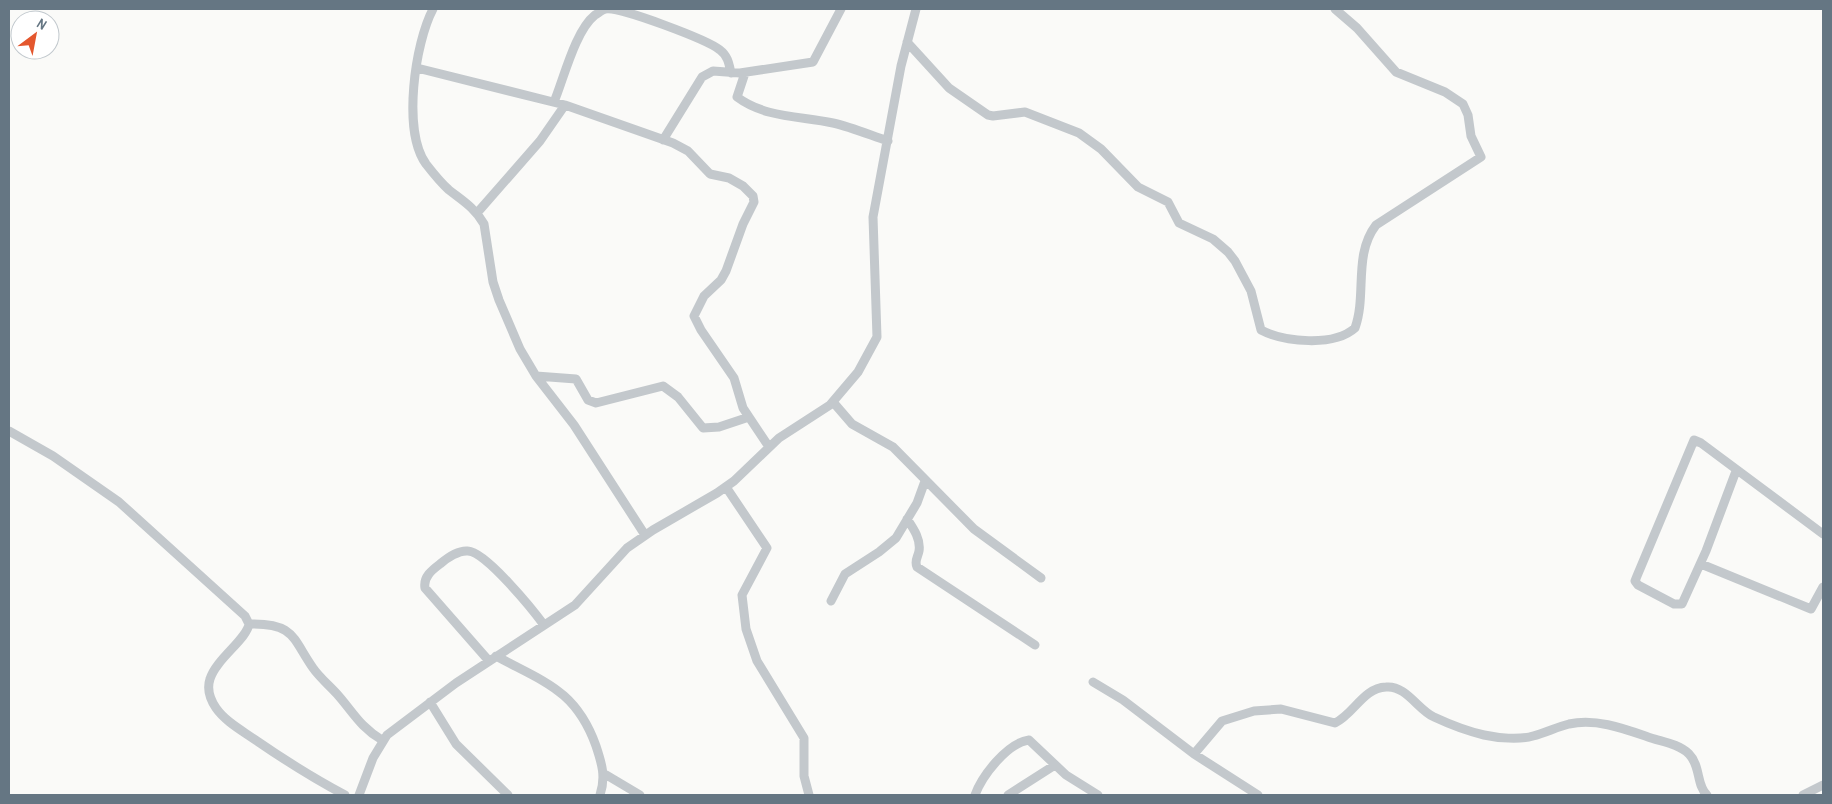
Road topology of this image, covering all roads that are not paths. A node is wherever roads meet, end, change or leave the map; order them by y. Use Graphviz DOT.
graph roads {
  1 [pos="433,9"];
  2 [pos="841,9"];
  3 [pos="916,9"];
  4 [pos="1335,9"];
  5 [pos="907,42"];
  6 [pos="416,68"];
  7 [pos="731,73"];
  8 [pos="745,73"];
  9 [pos="554,102"];
  10 [pos="565,104"];
  11 [pos="663,140"];
  12 [pos="888,141"];
  13 [pos="477,213"];
  14 [pos="536,376"];
  15 [pos="834,402"];
  16 [pos="749,417"];
  17 [pos="9,431"];
  18 [pos="769,447"];
  19 [pos="1736,471"];
  20 [pos="925,481"];
  21 [pos="726,487"];
  22 [pos="907,519"];
  23 [pos="1823,534"];
  24 [pos="645,535"];
  25 [pos="1701,564"];
  26 [pos="1041,578"];
  27 [pos="1823,587"];
  28 [pos="831,601"];
  29 [pos="249,624"];
  30 [pos="544,625"];
  31 [pos="1035,645"];
  32 [pos="493,658"];
  33 [pos="1093,682"];
  34 [pos="430,702"];
  35 [pos="382,740"];
  36 [pos="1194,754"];
  37 [pos="1055,765"];
  38 [pos="603,772"];
  39 [pos="1823,784"];
  40 [pos="345,795"];
  41 [pos="360,795"];
  42 [pos="508,795"];
  43 [pos="600,795"];
  44 [pos="640,795"];
  45 [pos="808,795"];
  46 [pos="975,795"];
  47 [pos="1008,795"];
  48 [pos="1095,795"];
  49 [pos="1258,795"];
  50 [pos="1706,795"];
  51 [pos="1803,795"];
  1 -- 6 [label="street"];
  2 -- 8 [label="street"];
  3 -- 5 [label="street"];
  4 -- 5 [label="street"];
  5 -- 12 [label="street"];
  6 -- 9 [label="street"];
  6 -- 13 [label="street"];
  7 -- 8 [label="street"];
  7 -- 9 [label="street"];
  7 -- 11 [label="street"];
  8 -- 12 [label="street"];
  9 -- 10 [label="street"];
  10 -- 11 [label="street"];
  10 -- 13 [label="street"];
  11 -- 16 [label="street"];
  12 -- 15 [label="street"];
  13 -- 14 [label="street"];
  14 -- 16 [label="street"];
  14 -- 24 [label="street"];
  15 -- 18 [label="street"];
  15 -- 20 [label="street"];
  16 -- 18 [label="street"];
  17 -- 29 [label="street"];
  18 -- 21 [label="street"];
  19 -- 23 [label="street"];
  19 -- 25 [label="street"];
  19 -- 25 [label="street"];
  20 -- 22 [label="street"];
  20 -- 26 [label="street"];
  21 -- 24 [label="street"];
  21 -- 45 [label="street"];
  22 -- 28 [label="street"];
  22 -- 31 [label="street"];
  24 -- 30 [label="street"];
  25 -- 27 [label="street"];
  29 -- 35 [label="street"];
  29 -- 40 [label="street"];
  30 -- 32 [label="street"];
  30 -- 32 [label="street"];
  32 -- 34 [label="street"];
  32 -- 38 [label="street"];
  33 -- 36 [label="street"];
  34 -- 35 [label="street"];
  34 -- 42 [label="street"];
  35 -- 41 [label="street"];
  36 -- 49 [label="street"];
  36 -- 50 [label="street"];
  37 -- 46 [label="street"];
  37 -- 47 [label="street"];
  37 -- 48 [label="street"];
  38 -- 43 [label="street"];
  38 -- 44 [label="street"];
  39 -- 51 [label="street"];
}
